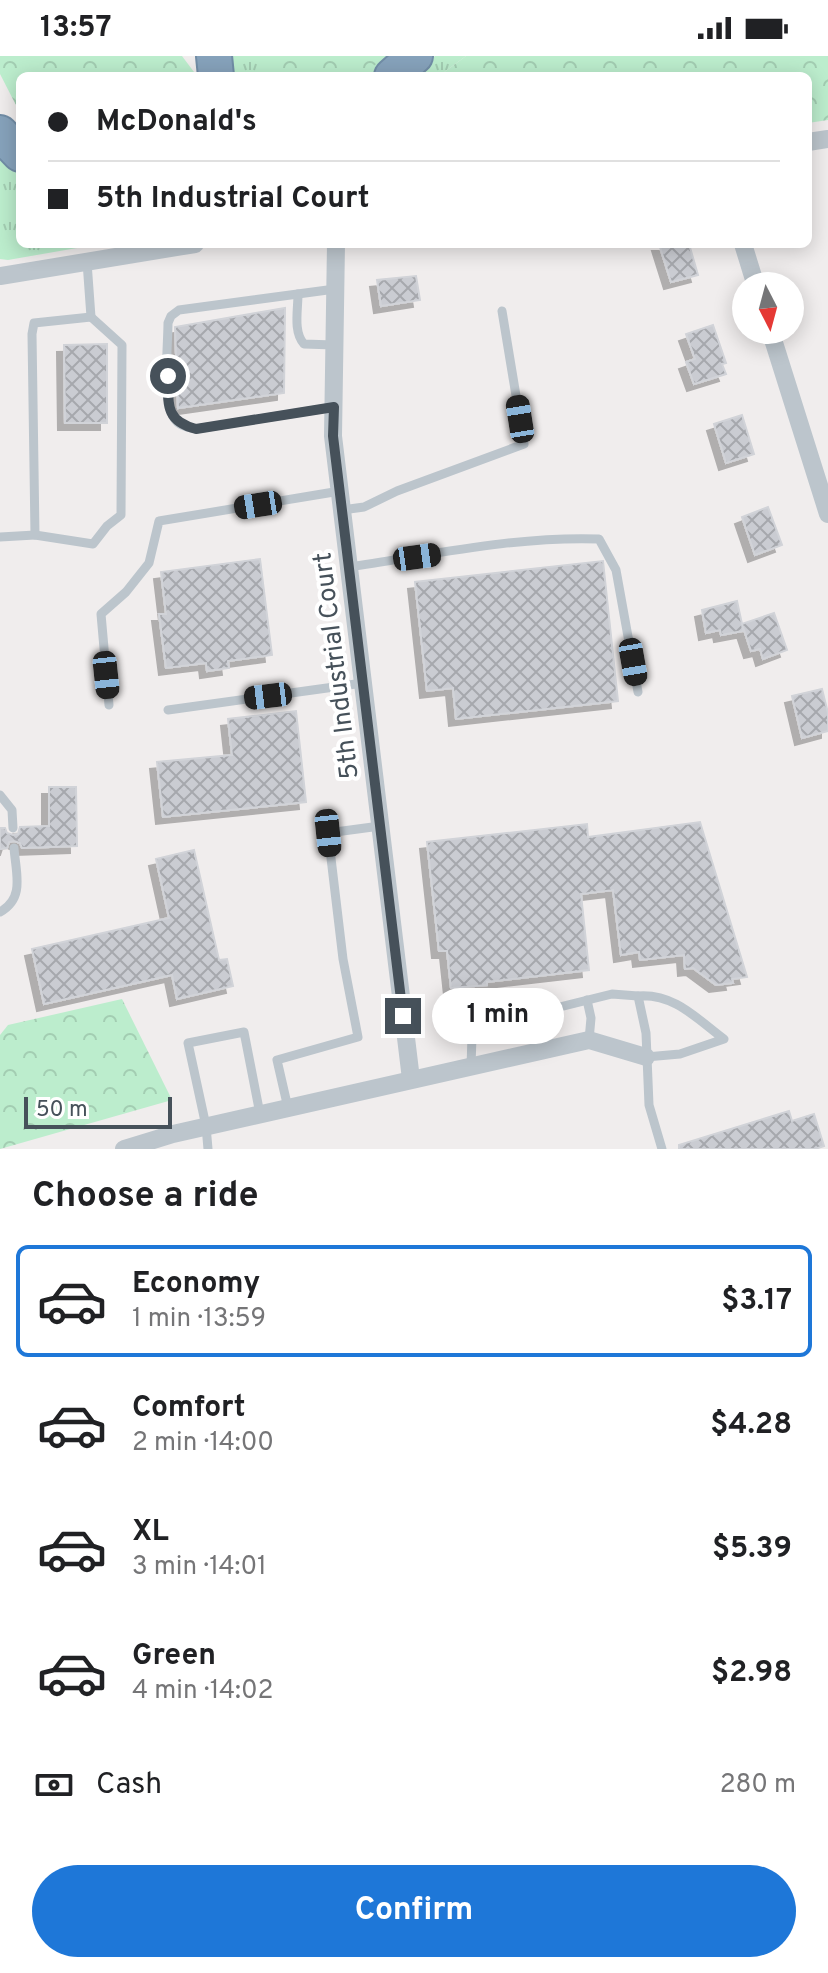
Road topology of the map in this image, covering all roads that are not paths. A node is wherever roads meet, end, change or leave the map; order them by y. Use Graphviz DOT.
graph roads {
  1 [pos="415,56"];
  2 [pos="397,72"];
  3 [pos="0,133"];
  4 [pos="16,150"];
  5 [pos="170,248"];
  6 [pos="336,248"];
  7 [pos="744,248"];
  8 [pos="87,261"];
  9 [pos="752,272"];
  10 [pos="0,276"];
  11 [pos="335,289"];
  12 [pos="298,294"];
  13 [pos="502,311"];
  14 [pos="91,317"];
  15 [pos="774,344"];
  16 [pos="334,345"];
  17 [pos="334,407"];
  18 [pos="340,491"];
  19 [pos="342,510"];
  20 [pos="828,514"];
  21 [pos="35,535"];
  22 [pos="0,537"];
  23 [pos="349,567"];
  24 [pos="363,683"];
  25 [pos="638,692"];
  26 [pos="109,705"];
  27 [pos="168,710"];
  28 [pos="0,795"];
  29 [pos="380,826"];
  30 [pos="13,828"];
  31 [pos="14,848"];
  32 [pos="0,912"];
  33 [pos="638,996"];
  34 [pos="587,1000"];
  35 [pos="589,1040"];
  36 [pos="646,1057"];
  37 [pos="471,1066"];
  38 [pos="411,1079"];
  39 [pos="288,1108"];
  40 [pos="260,1114"];
  41 [pos="206,1126"];
  42 [pos="124,1149"];
  43 [pos="208,1149"];
  44 [pos="662,1149"];
  1 -- 2 [label="highway"];
  3 -- 4 [label="highway"];
  5 -- 8 [label="street"];
  6 -- 11 [label="street, 5th Industrial Court"];
  7 -- 9 [label="street"];
  8 -- 10 [label="street"];
  8 -- 14 [label="lane"];
  11 -- 12 [label="lane"];
  11 -- 16 [label="street, 5th Industrial Court"];
  12 -- 16 [label="lane"];
  12 -- 17 [label="lane"];
  13 -- 19 [label="lane"];
  14 -- 21 [label="lane"];
  14 -- 21 [label="lane"];
  15 -- 20 [label="street"];
  16 -- 17 [label="street, 5th Industrial Court"];
  17 -- 18 [label="street, 5th Industrial Court"];
  18 -- 19 [label="street, 5th Industrial Court"];
  18 -- 26 [label="lane"];
  19 -- 23 [label="street, 5th Industrial Court"];
  21 -- 22 [label="lane"];
  23 -- 24 [label="street, 5th Industrial Court"];
  23 -- 25 [label="lane"];
  24 -- 27 [label="lane"];
  24 -- 29 [label="street, 5th Industrial Court"];
  28 -- 30 [label="lane"];
  29 -- 38 [label="street, 5th Industrial Court"];
  29 -- 39 [label="lane"];
  31 -- 32 [label="lane"];
  33 -- 34 [label="lane"];
  33 -- 36 [label="lane"];
  33 -- 36 [label="lane"];
  34 -- 35 [label="lane"];
  34 -- 37 [label="lane"];
  35 -- 36 [label="street"];
  35 -- 37 [label="street"];
  36 -- 44 [label="lane"];
  37 -- 38 [label="street"];
  38 -- 39 [label="street"];
  39 -- 40 [label="street"];
  40 -- 41 [label="street"];
  40 -- 41 [label="lane"];
  41 -- 42 [label="street"];
  41 -- 43 [label="lane"];
}
